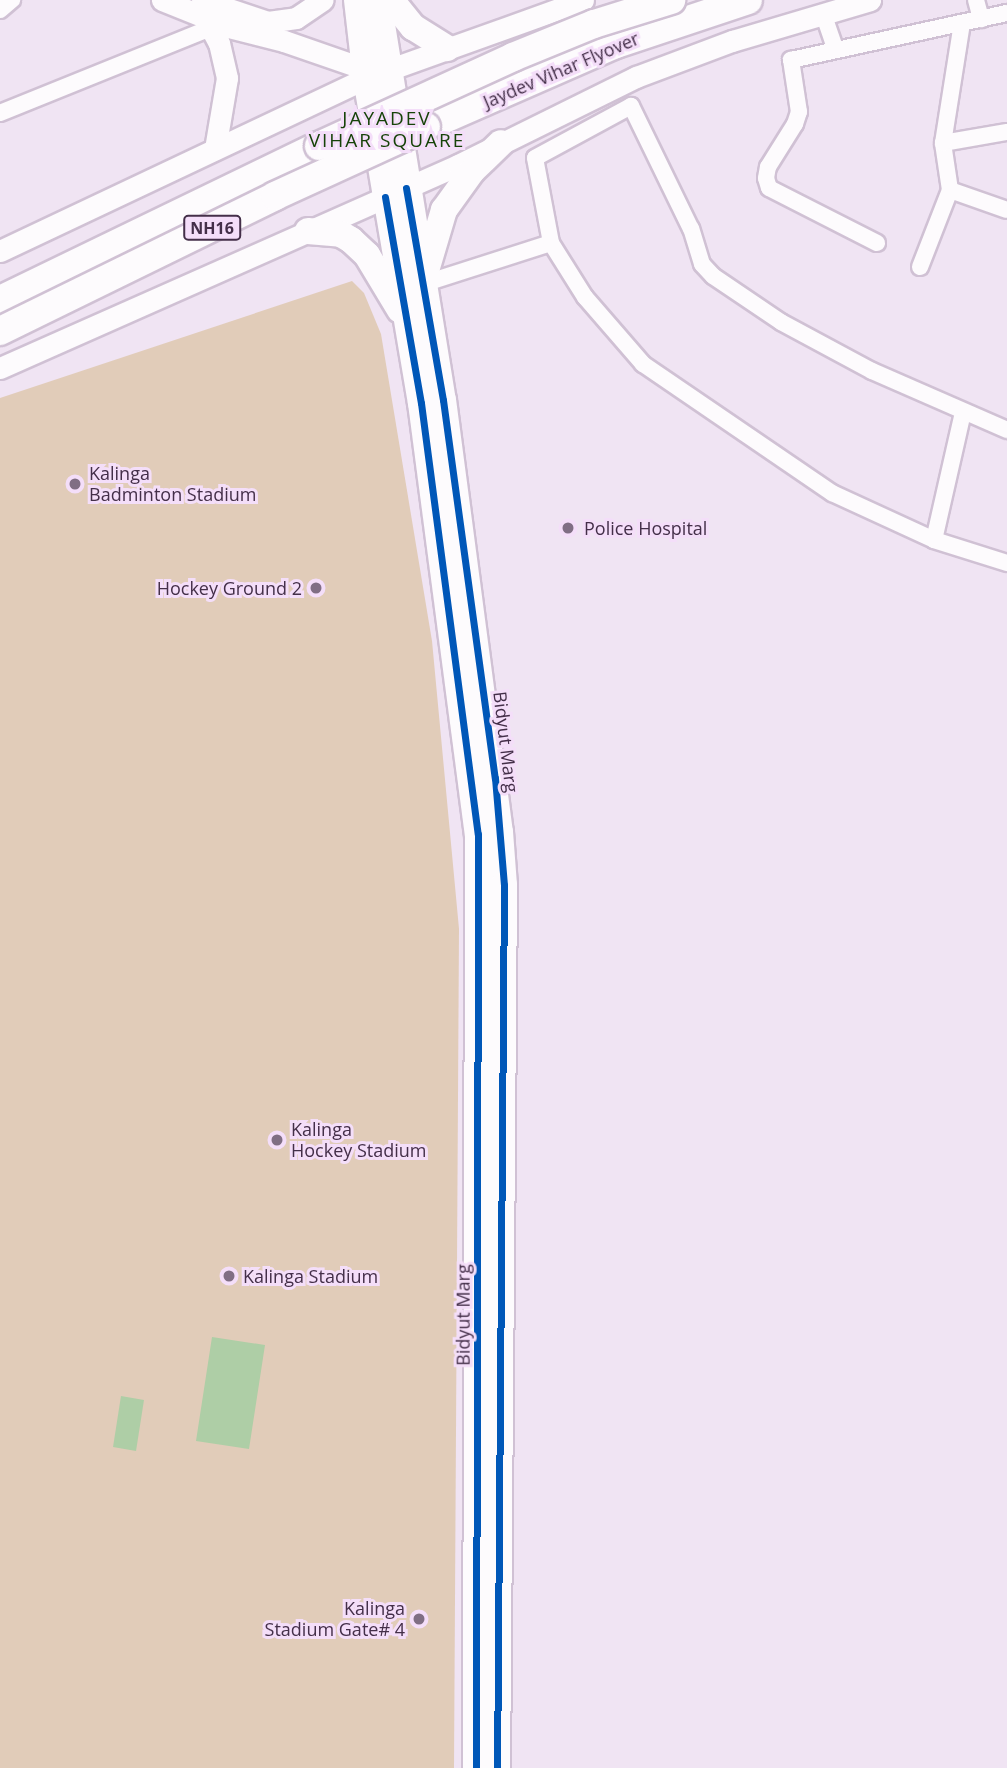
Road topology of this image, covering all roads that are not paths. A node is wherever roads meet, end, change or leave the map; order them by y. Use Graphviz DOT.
graph roads {
  1 [pos="12,0"];
  2 [pos="162,0"];
  3 [pos="323,0"];
  4 [pos="357,0"];
  5 [pos="378,0"];
  6 [pos="391,0"];
  7 [pos="583,0"];
  8 [pos="671,0"];
  9 [pos="748,0"];
  10 [pos="870,0"];
  11 [pos="976,0"];
  12 [pos="0,10"];
  13 [pos="823,13"];
  14 [pos="1007,13"];
  15 [pos="206,15"];
  16 [pos="981,19"];
  17 [pos="962,23"];
  18 [pos="447,48"];
  19 [pos="836,50"];
  20 [pos="373,72"];
  21 [pos="0,113"];
  22 [pos="1007,132"];
  23 [pos="943,142"];
  24 [pos="501,143"];
  25 [pos="215,149"];
  26 [pos="950,190"];
  27 [pos="396,192"];
  28 [pos="1007,210"];
  29 [pos="308,231"];
  30 [pos="551,243"];
  31 [pos="877,243"];
  32 [pos="0,251"];
  33 [pos="920,267"];
  34 [pos="423,284"];
  35 [pos="0,300"];
  36 [pos="407,320"];
  37 [pos="0,331"];
  38 [pos="0,368"];
  39 [pos="963,412"];
  40 [pos="1007,430"];
  41 [pos="934,540"];
  42 [pos="1007,564"];
  43 [pos="476,1768"];
  44 [pos="497,1768"];
  1 -- 12 [label="street"];
  2 -- 15 [label="street"];
  3 -- 15 [label="street"];
  4 -- 20 [label="main road"];
  5 -- 20 [label="main road"];
  6 -- 18 [label="main road"];
  7 -- 18 [label="street"];
  8 -- 35 [label="highway, Jaydev Vihar Flyover / NH16, bridge"];
  9 -- 37 [label="highway, Jaydev Vihar Flyover / NH16, bridge"];
  10 -- 13 [label="street"];
  11 -- 16 [label="street"];
  13 -- 19 [label="street"];
  13 -- 24 [label="street"];
  14 -- 16 [label="street"];
  15 -- 20 [label="street"];
  15 -- 21 [label="street"];
  15 -- 25 [label="street"];
  16 -- 17 [label="street"];
  17 -- 19 [label="street"];
  17 -- 23 [label="street"];
  18 -- 20 [label="street"];
  19 -- 31 [label="street"];
  20 -- 25 [label="street"];
  20 -- 27 [label="main road, Bidyut Marg"];
  22 -- 23 [label="street"];
  23 -- 26 [label="street"];
  24 -- 27 [label="street"];
  24 -- 34 [label="main road"];
  25 -- 32 [label="street"];
  26 -- 28 [label="street"];
  26 -- 33 [label="street"];
  27 -- 29 [label="street"];
  27 -- 34 [label="main road, Bidyut Marg"];
  27 -- 36 [label="main road, Bidyut Marg"];
  29 -- 36 [label="main road"];
  29 -- 38 [label="street"];
  30 -- 34 [label="street"];
  30 -- 39 [label="street"];
  30 -- 41 [label="street"];
  34 -- 44 [label="main road, Bidyut Marg"];
  36 -- 43 [label="main road, Bidyut Marg"];
  39 -- 40 [label="street"];
  39 -- 41 [label="street"];
  41 -- 42 [label="street"];
}
